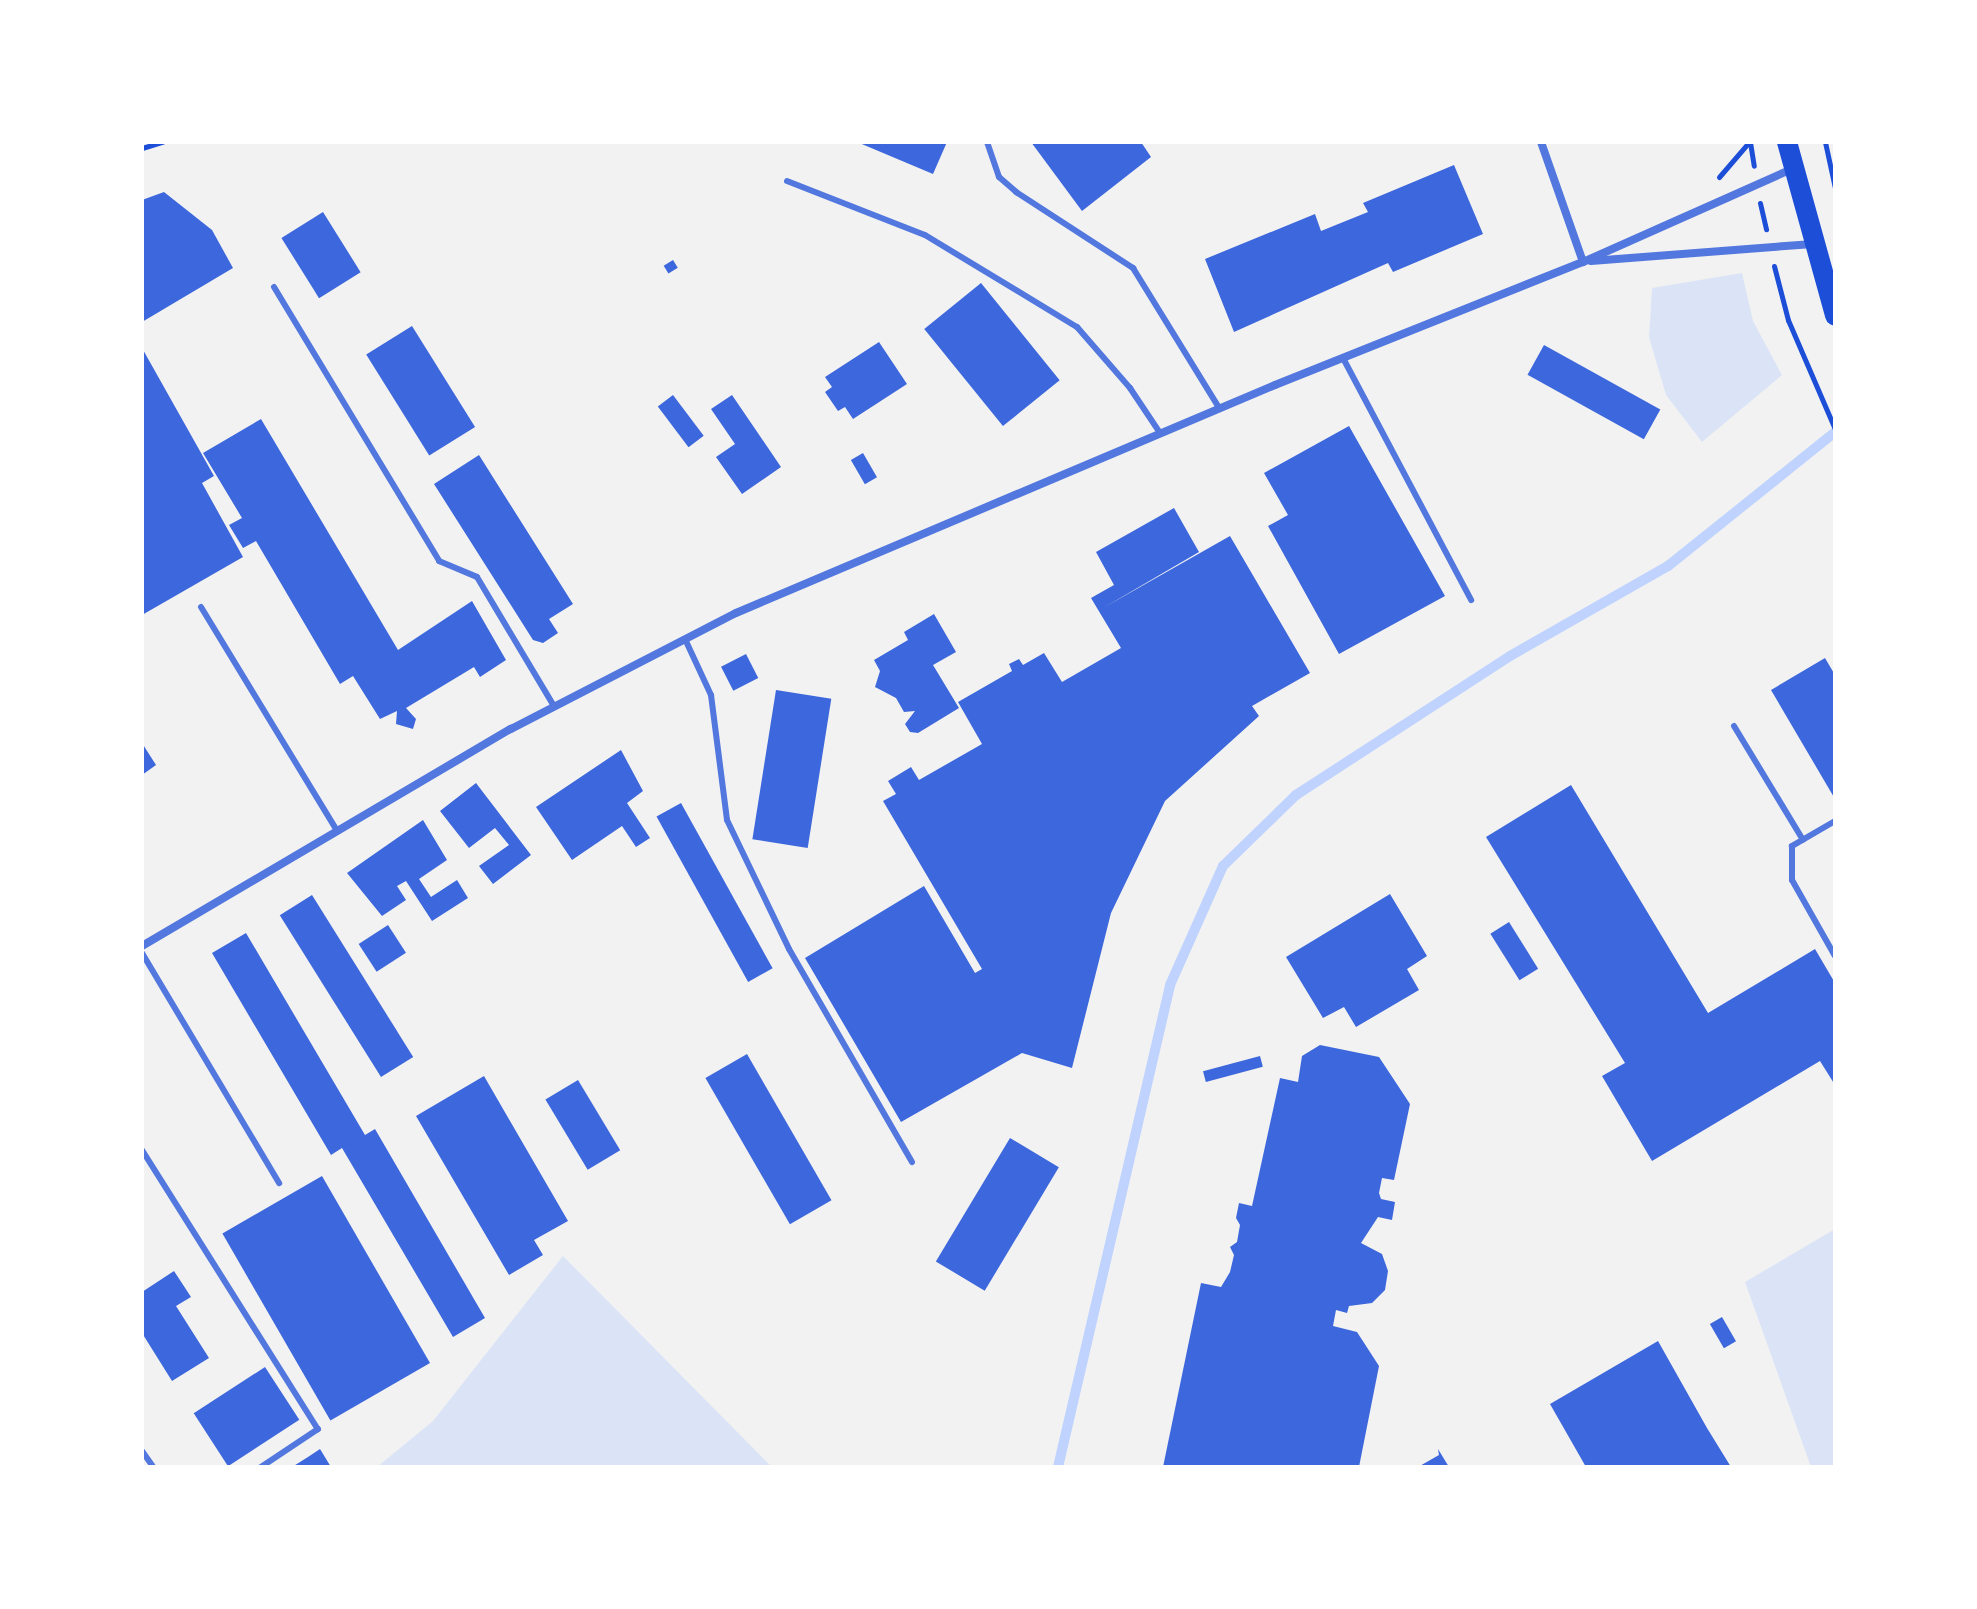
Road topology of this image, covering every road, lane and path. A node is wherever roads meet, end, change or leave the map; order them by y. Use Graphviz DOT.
graph roads {
  1 [pos="162,142"];
  2 [pos="987,142"];
  3 [pos="1541,142"];
  4 [pos="1750,142"];
  5 [pos="1787,142"];
  6 [pos="1825,142"];
  7 [pos="142,148"];
  8 [pos="1792,169"];
  9 [pos="787,181"];
  10 [pos="1757,188"];
  11 [pos="1835,188"];
  12 [pos="1814,244"];
  13 [pos="1770,248"];
  14 [pos="1583,262"];
  15 [pos="274,287"];
  16 [pos="1835,315"];
  17 [pos="1343,358"];
  18 [pos="1219,408"];
  19 [pos="1835,429"];
  20 [pos="1160,433"];
  21 [pos="1471,600"];
  22 [pos="201,607"];
  23 [pos="685,639"];
  24 [pos="554,706"];
  25 [pos="1734,726"];
  26 [pos="1835,821"];
  27 [pos="337,831"];
  28 [pos="1803,840"];
  29 [pos="142,946"];
  30 [pos="142,953"];
  31 [pos="1835,956"];
  32 [pos="142,1150"];
  33 [pos="912,1162"];
  34 [pos="279,1183"];
  35 [pos="142,1451"];
  36 [pos="153,1467"];
  37 [pos="261,1467"];
  1 -- 7 [label="path"];
  2 -- 18 [label="lane"];
  3 -- 14 [label="street"];
  4 -- 10 [label="path"];
  5 -- 8 [label="main road"];
  6 -- 11 [label="path"];
  8 -- 10 [label="street"];
  8 -- 12 [label="main road"];
  9 -- 20 [label="lane"];
  10 -- 13 [label="path"];
  10 -- 14 [label="street"];
  12 -- 13 [label="street"];
  12 -- 16 [label="main road"];
  13 -- 14 [label="street"];
  13 -- 19 [label="path"];
  14 -- 17 [label="street"];
  15 -- 24 [label="lane"];
  17 -- 18 [label="street"];
  17 -- 21 [label="lane"];
  18 -- 20 [label="street"];
  20 -- 23 [label="street"];
  22 -- 27 [label="lane"];
  23 -- 24 [label="street"];
  23 -- 33 [label="lane"];
  24 -- 27 [label="street"];
  25 -- 28 [label="lane"];
  26 -- 28 [label="lane"];
  27 -- 29 [label="street"];
  28 -- 31 [label="lane"];
  30 -- 34 [label="lane"];
  32 -- 37 [label="lane"];
  35 -- 36 [label="lane"];
}
